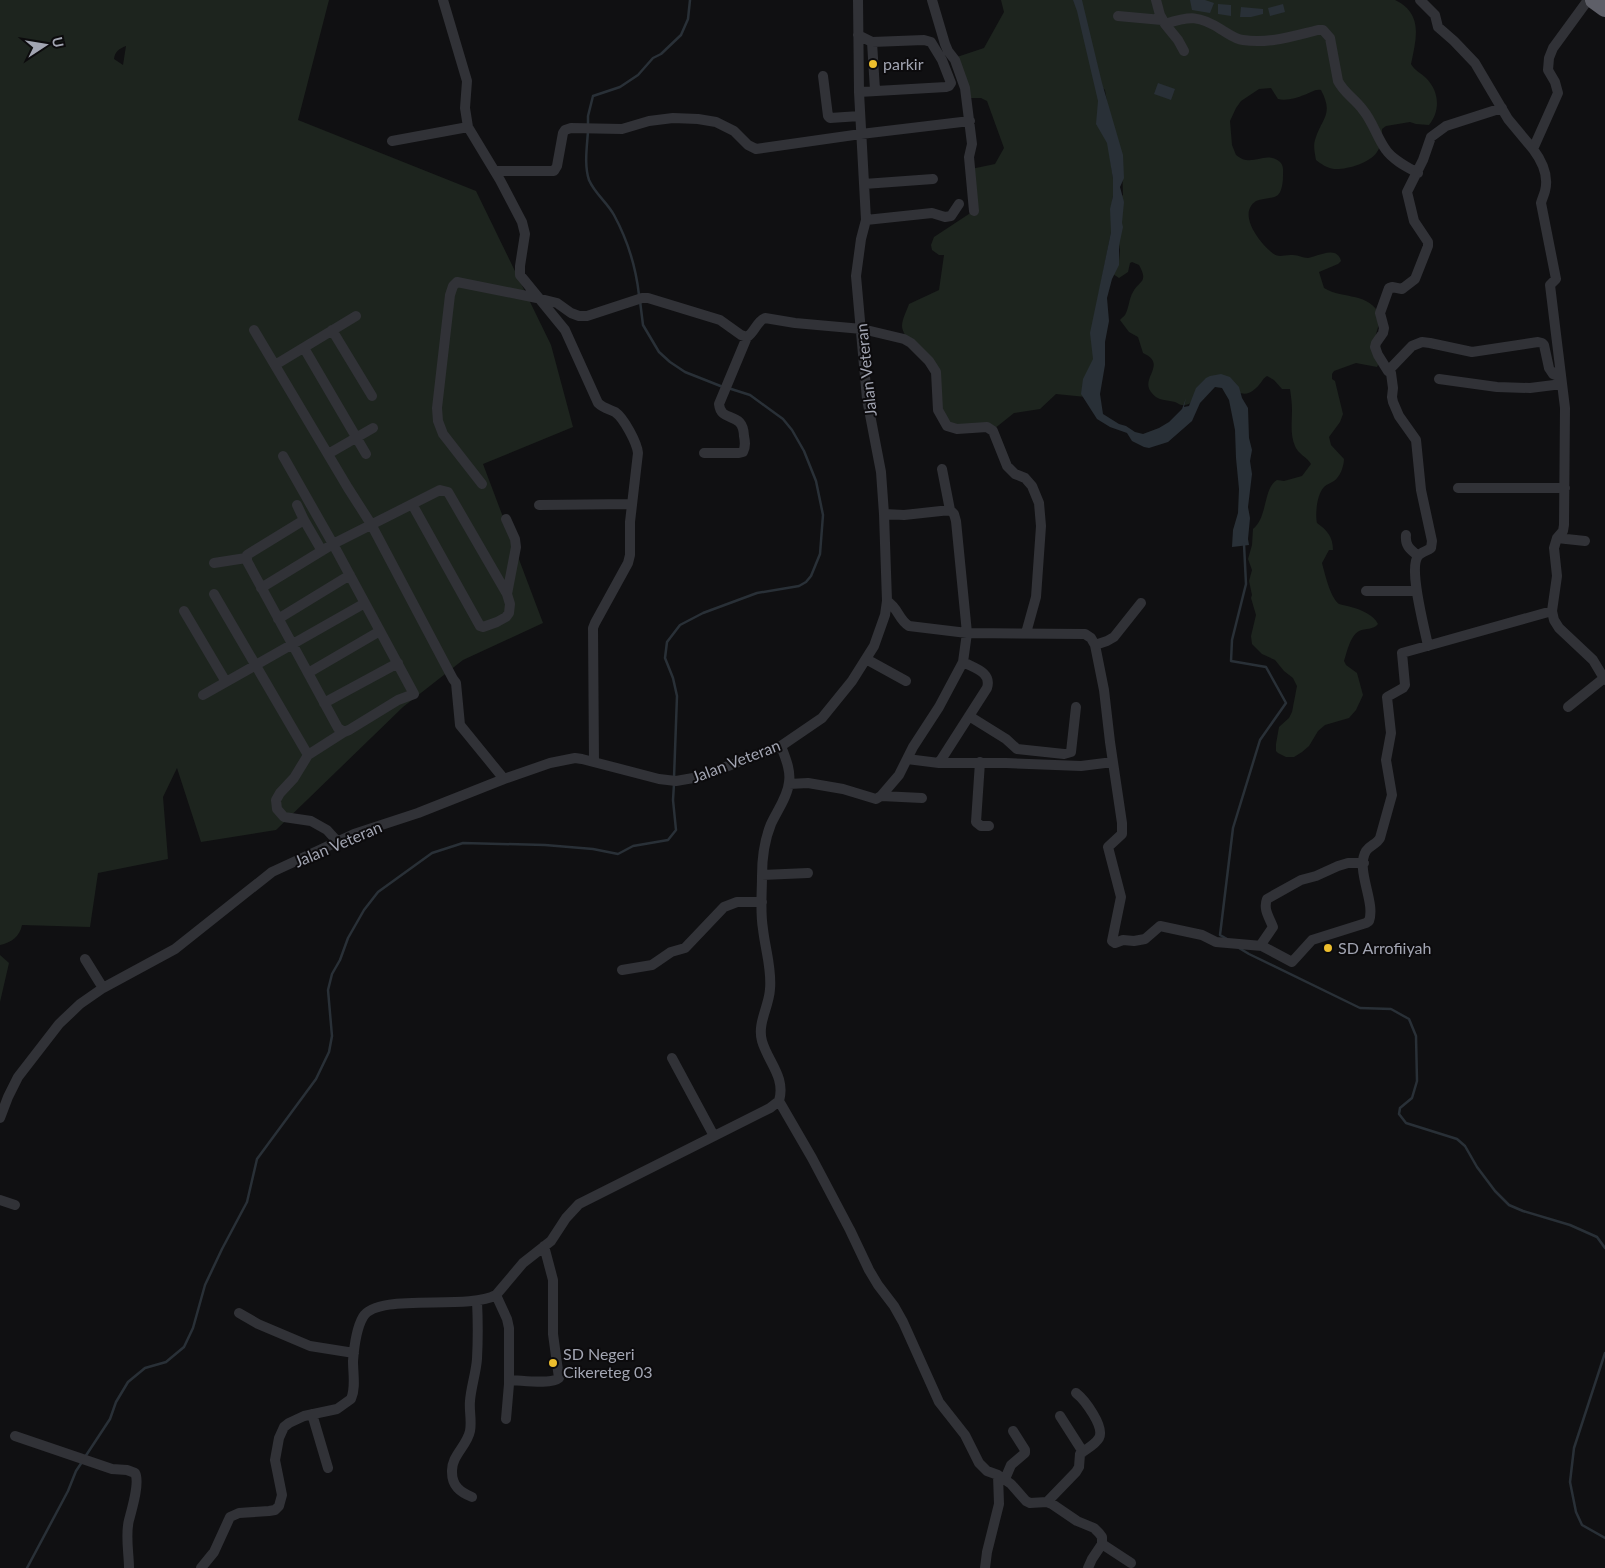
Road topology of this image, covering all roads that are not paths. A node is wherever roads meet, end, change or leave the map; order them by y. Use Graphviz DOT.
graph roads {
  1 [pos="443,0"];
  2 [pos="858,0"];
  3 [pos="932,0"];
  4 [pos="1156,0"];
  5 [pos="1420,0"];
  6 [pos="1588,0"];
  7 [pos="1594,0"];
  8 [pos="1605,8"];
  9 [pos="1118,16"];
  10 [pos="1163,22"];
  11 [pos="858,35"];
  12 [pos="872,42"];
  13 [pos="1184,51"];
  14 [pos="823,76"];
  15 [pos="875,90"];
  16 [pos="859,92"];
  17 [pos="1502,108"];
  18 [pos="860,116"];
  19 [pos="970,121"];
  20 [pos="468,127"];
  21 [pos="861,134"];
  22 [pos="392,142"];
  23 [pos="1533,150"];
  24 [pos="495,171"];
  25 [pos="1418,172"];
  26 [pos="933,179"];
  27 [pos="864,184"];
  28 [pos="958,204"];
  29 [pos="974,211"];
  30 [pos="866,220"];
  31 [pos="538,298"];
  32 [pos="356,316"];
  33 [pos="254,330"];
  34 [pos="332,330"];
  35 [pos="862,330"];
  36 [pos="747,337"];
  37 [pos="304,348"];
  38 [pos="275,365"];
  39 [pos="1388,371"];
  40 [pos="1439,378"];
  41 [pos="1562,380"];
  42 [pos="372,396"];
  43 [pos="373,428"];
  44 [pos="357,438"];
  45 [pos="704,453"];
  46 [pos="328,454"];
  47 [pos="366,454"];
  48 [pos="283,456"];
  49 [pos="942,469"];
  50 [pos="482,484"];
  51 [pos="1458,488"];
  52 [pos="1564,488"];
  53 [pos="412,504"];
  54 [pos="632,504"];
  55 [pos="297,505"];
  56 [pos="539,505"];
  57 [pos="950,510"];
  58 [pos="884,514"];
  59 [pos="506,519"];
  60 [pos="304,520"];
  61 [pos="371,524"];
  62 [pos="1406,535"];
  63 [pos="1557,538"];
  64 [pos="1584,541"];
  65 [pos="334,544"];
  66 [pos="322,551"];
  67 [pos="1418,556"];
  68 [pos="246,558"];
  69 [pos="214,563"];
  70 [pos="350,575"];
  71 [pos="262,588"];
  72 [pos="1366,591"];
  73 [pos="1416,591"];
  74 [pos="214,594"];
  75 [pos="507,594"];
  76 [pos="886,601"];
  77 [pos="365,603"];
  78 [pos="1141,603"];
  79 [pos="184,611"];
  80 [pos="1552,611"];
  81 [pos="278,619"];
  82 [pos="380,631"];
  83 [pos="967,633"];
  84 [pos="1026,633"];
  85 [pos="292,645"];
  86 [pos="1095,645"];
  87 [pos="1428,646"];
  88 [pos="866,660"];
  89 [pos="963,662"];
  90 [pos="398,663"];
  91 [pos="256,666"];
  92 [pos="308,673"];
  93 [pos="1604,679"];
  94 [pos="906,681"];
  95 [pos="226,682"];
  96 [pos="204,695"];
  97 [pos="324,702"];
  98 [pos="1568,706"];
  99 [pos="1076,707"];
  100 [pos="969,716"];
  101 [pos="344,732"];
  102 [pos="781,746"];
  103 [pos="308,756"];
  104 [pos="907,760"];
  105 [pos="594,762"];
  106 [pos="980,762"];
  107 [pos="1113,762"];
  108 [pos="939,764"];
  109 [pos="504,779"];
  110 [pos="789,784"];
  111 [pos="881,796"];
  112 [pos="922,798"];
  113 [pos="990,826"];
  114 [pos="334,843"];
  115 [pos="1364,863"];
  116 [pos="808,873"];
  117 [pos="762,874"];
  118 [pos="762,902"];
  119 [pos="1262,946"];
  120 [pos="85,959"];
  121 [pos="622,970"];
  122 [pos="103,988"];
  123 [pos="672,1058"];
  124 [pos="779,1100"];
  125 [pos="0,1118"];
  126 [pos="714,1136"];
  127 [pos="0,1200"];
  128 [pos="15,1205"];
  129 [pos="544,1246"];
  130 [pos="496,1295"];
  131 [pos="477,1301"];
  132 [pos="239,1313"];
  133 [pos="354,1353"];
  134 [pos="509,1380"];
  135 [pos="1076,1394"];
  136 [pos="312,1414"];
  137 [pos="1060,1416"];
  138 [pos="506,1418"];
  139 [pos="1013,1431"];
  140 [pos="15,1436"];
  141 [pos="1083,1452"];
  142 [pos="328,1468"];
  143 [pos="1002,1477"];
  144 [pos="472,1497"];
  145 [pos="1047,1502"];
  146 [pos="1102,1544"];
  147 [pos="1131,1563"];
  148 [pos="130,1568"];
  149 [pos="201,1568"];
  150 [pos="985,1568"];
  151 [pos="1088,1568"];
  1 -- 20 [label="street"];
  2 -- 11 [label="street, Jalan Veteran"];
  3 -- 19 [label="street"];
  4 -- 10 [label="street"];
  5 -- 17 [label="street"];
  6 -- 23 [label="street"];
  7 -- 8 [label="highway"];
  9 -- 10 [label="street"];
  10 -- 13 [label="street"];
  10 -- 25 [label="street"];
  11 -- 12 [label="street"];
  11 -- 16 [label="street, Jalan Veteran"];
  12 -- 15 [label="street"];
  12 -- 15 [label="street"];
  14 -- 18 [label="street"];
  15 -- 16 [label="street"];
  16 -- 18 [label="street, Jalan Veteran"];
  17 -- 23 [label="street"];
  17 -- 25 [label="street"];
  18 -- 21 [label="street, Jalan Veteran"];
  19 -- 21 [label="street"];
  19 -- 29 [label="street"];
  20 -- 22 [label="street"];
  20 -- 24 [label="street"];
  21 -- 24 [label="street"];
  21 -- 27 [label="street, Jalan Veteran"];
  23 -- 41 [label="street"];
  24 -- 31 [label="street"];
  25 -- 39 [label="street"];
  26 -- 27 [label="street"];
  27 -- 30 [label="street, Jalan Veteran"];
  28 -- 30 [label="street"];
  30 -- 35 [label="street, Jalan Veteran"];
  31 -- 36 [label="street"];
  31 -- 50 [label="street"];
  31 -- 54 [label="street"];
  32 -- 34 [label="street"];
  33 -- 38 [label="street"];
  34 -- 37 [label="street"];
  34 -- 42 [label="street"];
  35 -- 36 [label="street"];
  35 -- 58 [label="street, Jalan Veteran"];
  35 -- 84 [label="street"];
  36 -- 45 [label="street"];
  37 -- 38 [label="street"];
  37 -- 44 [label="street"];
  38 -- 46 [label="street"];
  39 -- 41 [label="street"];
  39 -- 67 [label="street"];
  40 -- 41 [label="street"];
  41 -- 52 [label="street"];
  43 -- 44 [label="street"];
  44 -- 46 [label="street"];
  44 -- 47 [label="street"];
  46 -- 61 [label="street"];
  48 -- 65 [label="street"];
  49 -- 57 [label="street"];
  51 -- 52 [label="street"];
  52 -- 63 [label="street"];
  53 -- 61 [label="street"];
  53 -- 75 [label="street"];
  53 -- 75 [label="street"];
  54 -- 56 [label="street"];
  54 -- 105 [label="street"];
  55 -- 60 [label="street"];
  57 -- 58 [label="street"];
  57 -- 83 [label="street"];
  58 -- 76 [label="street, Jalan Veteran"];
  59 -- 75 [label="street"];
  60 -- 66 [label="street"];
  60 -- 68 [label="street"];
  61 -- 65 [label="street"];
  61 -- 109 [label="street"];
  62 -- 67 [label="street"];
  63 -- 64 [label="street"];
  63 -- 80 [label="street"];
  65 -- 66 [label="street"];
  65 -- 70 [label="street"];
  66 -- 71 [label="street"];
  67 -- 73 [label="street"];
  68 -- 69 [label="street"];
  68 -- 71 [label="street"];
  70 -- 77 [label="street"];
  70 -- 81 [label="street"];
  71 -- 81 [label="street"];
  72 -- 73 [label="street"];
  73 -- 87 [label="street"];
  74 -- 91 [label="street"];
  76 -- 83 [label="street"];
  76 -- 88 [label="street, Jalan Veteran"];
  77 -- 82 [label="street"];
  77 -- 85 [label="street"];
  78 -- 86 [label="street"];
  79 -- 95 [label="street"];
  80 -- 87 [label="street"];
  80 -- 93 [label="street"];
  81 -- 85 [label="street"];
  82 -- 90 [label="street"];
  82 -- 92 [label="street"];
  83 -- 84 [label="street"];
  83 -- 89 [label="street"];
  84 -- 86 [label="street"];
  85 -- 91 [label="street"];
  85 -- 92 [label="street"];
  86 -- 107 [label="street"];
  87 -- 115 [label="street"];
  88 -- 94 [label="street"];
  88 -- 102 [label="street, Jalan Veteran"];
  89 -- 100 [label="street"];
  89 -- 104 [label="street"];
  90 -- 97 [label="street"];
  90 -- 101 [label="street"];
  91 -- 95 [label="street"];
  91 -- 103 [label="street"];
  92 -- 97 [label="street"];
  93 -- 98 [label="street"];
  95 -- 96 [label="street"];
  97 -- 101 [label="street"];
  99 -- 100 [label="street"];
  100 -- 108 [label="street"];
  101 -- 103 [label="street"];
  102 -- 105 [label="street, Jalan Veteran"];
  102 -- 110 [label="street"];
  103 -- 114 [label="street"];
  104 -- 108 [label="street"];
  104 -- 111 [label="street"];
  105 -- 109 [label="street, Jalan Veteran"];
  106 -- 107 [label="street"];
  106 -- 108 [label="street"];
  106 -- 113 [label="street"];
  107 -- 119 [label="street"];
  109 -- 114 [label="street, Jalan Veteran"];
  110 -- 111 [label="street"];
  110 -- 117 [label="street"];
  111 -- 112 [label="street"];
  114 -- 122 [label="street, Jalan Veteran"];
  115 -- 119 [label="street"];
  115 -- 119 [label="street"];
  116 -- 117 [label="street"];
  117 -- 118 [label="street"];
  118 -- 121 [label="street"];
  118 -- 124 [label="street"];
  120 -- 122 [label="street"];
  122 -- 125 [label="street, Jalan Veteran"];
  123 -- 126 [label="street"];
  124 -- 126 [label="street"];
  124 -- 143 [label="street"];
  126 -- 129 [label="street"];
  127 -- 128 [label="street"];
  129 -- 130 [label="street"];
  129 -- 134 [label="street"];
  130 -- 131 [label="street"];
  130 -- 134 [label="street"];
  131 -- 133 [label="street"];
  131 -- 144 [label="street"];
  132 -- 133 [label="street"];
  133 -- 136 [label="street"];
  134 -- 138 [label="street"];
  135 -- 141 [label="street"];
  136 -- 142 [label="street"];
  136 -- 149 [label="street"];
  137 -- 141 [label="street"];
  139 -- 143 [label="street"];
  140 -- 148 [label="street"];
  141 -- 145 [label="street"];
  143 -- 145 [label="street"];
  143 -- 150 [label="street"];
  145 -- 146 [label="street"];
  146 -- 147 [label="street"];
  146 -- 151 [label="street"];
}
